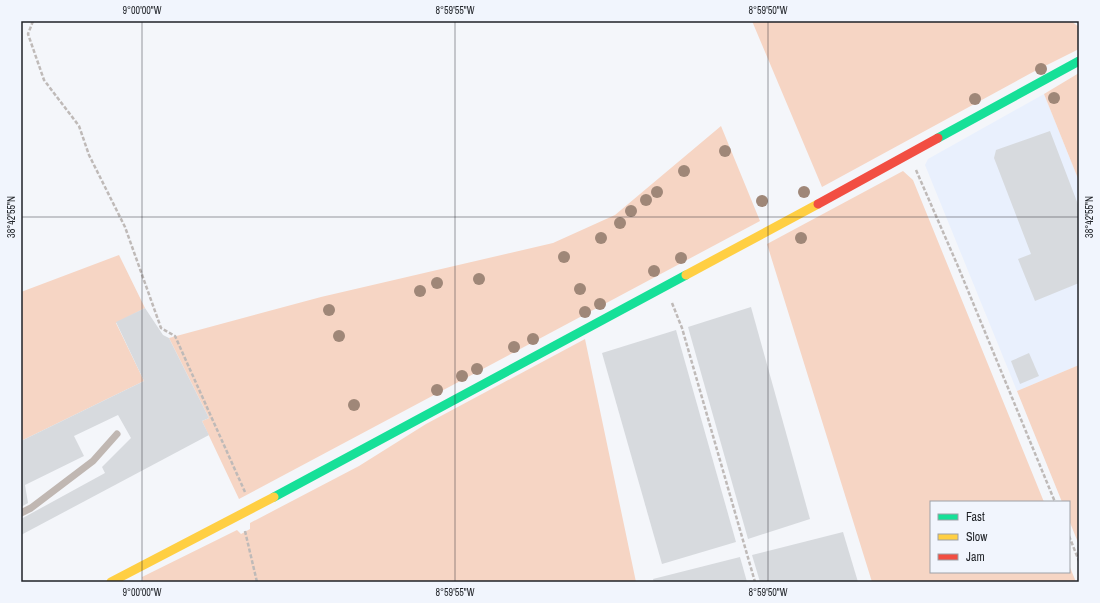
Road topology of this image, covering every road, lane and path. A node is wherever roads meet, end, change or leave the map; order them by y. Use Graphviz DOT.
graph roads {
  1 [pos="34,21"];
  2 [pos="1079,61"];
  3 [pos="910,154"];
  4 [pos="664,287"];
  5 [pos="117,434"];
  6 [pos="1055,501"];
  7 [pos="253,508"];
  8 [pos="21,513"];
  9 [pos="239,516"];
  10 [pos="1070,538"];
  11 [pos="1079,561"];
  12 [pos="111,582"];
  13 [pos="257,582"];
  14 [pos="754,582"];
  1 -- 7 [label="path"];
  2 -- 3 [label="street"];
  3 -- 4 [label="street"];
  3 -- 6 [label="path"];
  4 -- 7 [label="street"];
  4 -- 14 [label="path"];
  5 -- 8 [label="lane"];
  7 -- 9 [label="street"];
  9 -- 12 [label="street"];
  9 -- 13 [label="path"];
  10 -- 11 [label="path"];
}
